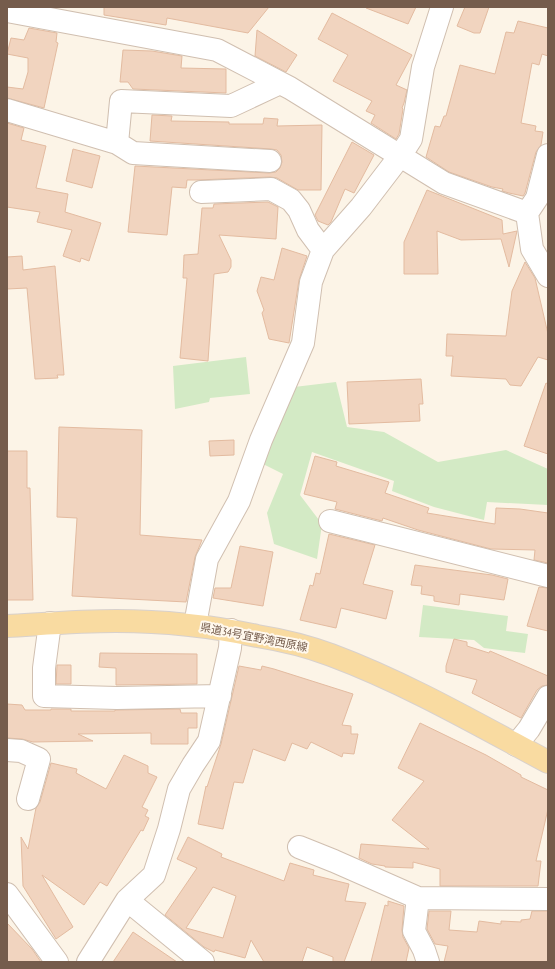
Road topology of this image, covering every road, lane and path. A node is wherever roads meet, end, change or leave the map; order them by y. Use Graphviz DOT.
graph roads {
  1 [pos="442,7"];
  2 [pos="11,10"];
  3 [pos="280,83"];
  4 [pos="7,110"];
  5 [pos="117,144"];
  6 [pos="548,155"];
  7 [pos="400,156"];
  8 [pos="270,161"];
  9 [pos="201,192"];
  10 [pos="527,213"];
  11 [pos="324,250"];
  12 [pos="548,276"];
  13 [pos="330,521"];
  14 [pos="548,576"];
  15 [pos="50,624"];
  16 [pos="194,625"];
  17 [pos="7,626"];
  18 [pos="231,630"];
  19 [pos="220,696"];
  20 [pos="548,697"];
  21 [pos="516,745"];
  22 [pos="7,750"];
  23 [pos="548,762"];
  24 [pos="28,799"];
  25 [pos="299,848"];
  26 [pos="7,894"];
  27 [pos="418,898"];
  28 [pos="548,899"];
  29 [pos="127,900"];
  30 [pos="57,962"];
  31 [pos="88,962"];
  32 [pos="204,962"];
  33 [pos="428,962"];
  1 -- 7 [label="street"];
  2 -- 3 [label="street"];
  3 -- 5 [label="street"];
  3 -- 7 [label="street"];
  4 -- 5 [label="street"];
  5 -- 8 [label="street"];
  6 -- 10 [label="street"];
  7 -- 10 [label="street"];
  7 -- 11 [label="street"];
  9 -- 11 [label="street"];
  10 -- 12 [label="street"];
  11 -- 16 [label="street"];
  13 -- 14 [label="street"];
  15 -- 16 [label="main road, 県道34号宜野湾西原線"];
  15 -- 17 [label="main road, 県道34号宜野湾西原線"];
  15 -- 19 [label="street"];
  16 -- 18 [label="main road, 県道34号宜野湾西原線"];
  18 -- 19 [label="street"];
  18 -- 21 [label="main road, 県道34号宜野湾西原線"];
  19 -- 29 [label="street"];
  20 -- 21 [label="street"];
  21 -- 23 [label="main road, 県道34号宜野湾西原線"];
  22 -- 24 [label="street"];
  25 -- 27 [label="street"];
  26 -- 30 [label="street"];
  27 -- 28 [label="street"];
  27 -- 33 [label="street"];
  29 -- 31 [label="street"];
  29 -- 32 [label="street"];
}
